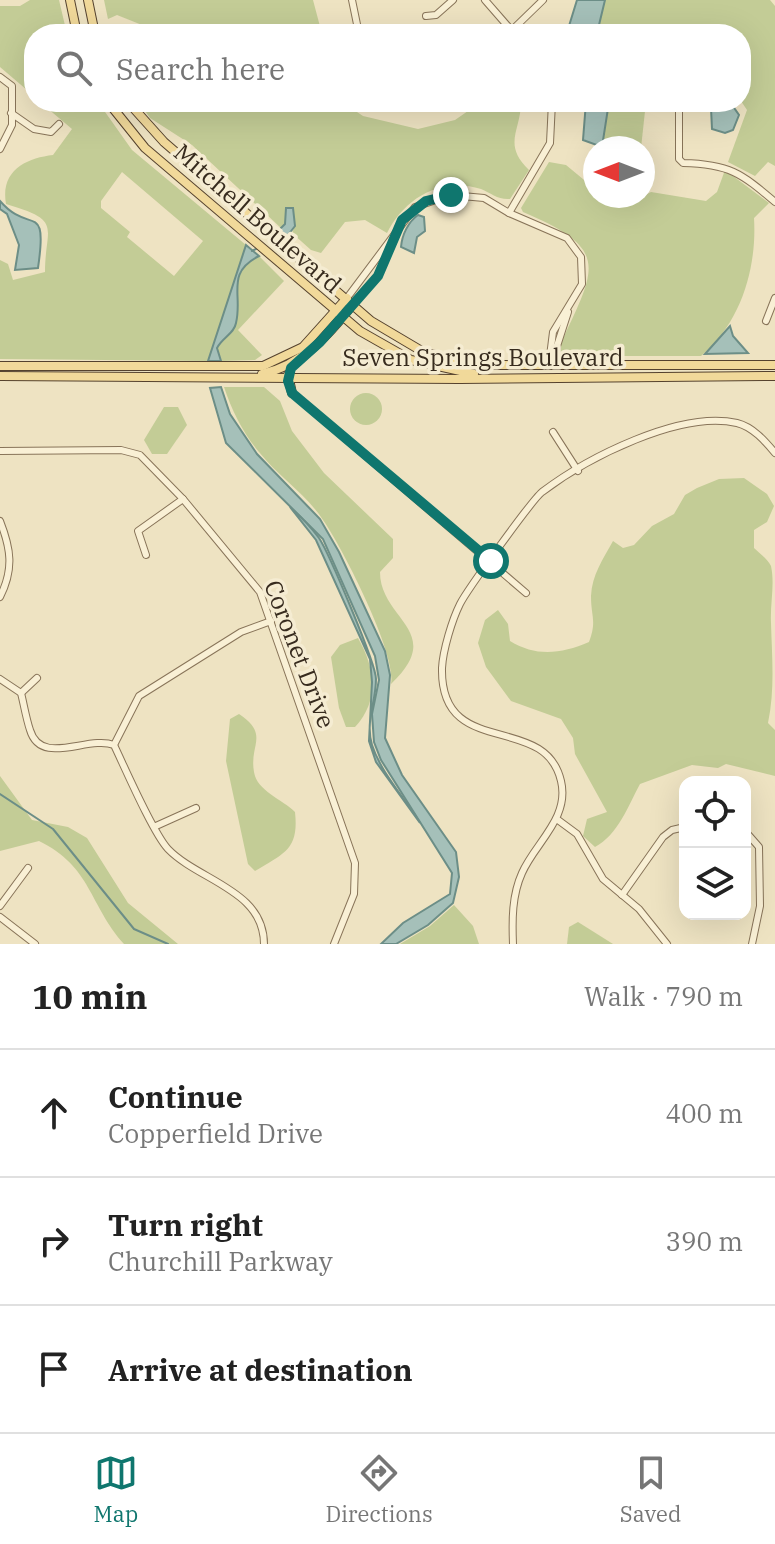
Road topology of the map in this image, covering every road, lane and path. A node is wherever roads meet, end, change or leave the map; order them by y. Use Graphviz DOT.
graph roads {
  1 [pos="70,0"];
  2 [pos="88,0"];
  3 [pos="352,0"];
  4 [pos="453,0"];
  5 [pos="485,0"];
  6 [pos="543,0"];
  7 [pos="426,16"];
  8 [pos="75,24"];
  9 [pos="93,24"];
  10 [pos="357,24"];
  11 [pos="504,24"];
  12 [pos="520,24"];
  13 [pos="0,77"];
  14 [pos="116,112"];
  15 [pos="136,112"];
  16 [pos="552,112"];
  17 [pos="679,112"];
  18 [pos="11,113"];
  19 [pos="59,124"];
  20 [pos="0,149"];
  21 [pos="191,165"];
  22 [pos="180,179"];
  23 [pos="775,202"];
  24 [pos="509,213"];
  25 [pos="775,298"];
  26 [pos="350,301"];
  27 [pos="339,314"];
  28 [pos="766,321"];
  29 [pos="297,360"];
  30 [pos="552,364"];
  31 [pos="775,365"];
  32 [pos="0,371"];
  33 [pos="197,372"];
  34 [pos="231,372"];
  35 [pos="775,376"];
  36 [pos="249,377"];
  37 [pos="582,377"];
  38 [pos="271,378"];
  39 [pos="288,378"];
  40 [pos="292,393"];
  41 [pos="553,432"];
  42 [pos="0,451"];
  43 [pos="775,453"];
  44 [pos="578,471"];
  45 [pos="183,499"];
  46 [pos="0,521"];
  47 [pos="146,555"];
  48 [pos="491,561"];
  49 [pos="526,593"];
  50 [pos="0,597"];
  51 [pos="271,621"];
  52 [pos="37,678"];
  53 [pos="0,679"];
  54 [pos="21,693"];
  55 [pos="114,745"];
  56 [pos="196,808"];
  57 [pos="558,820"];
  58 [pos="156,826"];
  59 [pos="679,828"];
  60 [pos="751,838"];
  61 [pos="28,868"];
  62 [pos="622,895"];
  63 [pos="0,906"];
  64 [pos="0,917"];
  65 [pos="35,944"];
  66 [pos="264,944"];
  67 [pos="334,944"];
  68 [pos="513,944"];
  69 [pos="667,944"];
  70 [pos="752,944"];
  1 -- 8 [label="main road"];
  2 -- 9 [label="main road"];
  3 -- 10 [label="street"];
  4 -- 7 [label="street"];
  5 -- 11 [label="street"];
  6 -- 12 [label="street"];
  13 -- 18 [label="street"];
  14 -- 22 [label="main road, Mitchell Boulevard"];
  15 -- 21 [label="main road, Mitchell Boulevard"];
  16 -- 24 [label="street"];
  17 -- 23 [label="street"];
  18 -- 19 [label="street"];
  18 -- 20 [label="street"];
  21 -- 22 [label="main road"];
  21 -- 26 [label="main road, Mitchell Boulevard"];
  22 -- 27 [label="main road, Mitchell Boulevard"];
  24 -- 26 [label="street"];
  24 -- 30 [label="street"];
  25 -- 28 [label="street"];
  26 -- 27 [label="main road"];
  26 -- 30 [label="main road, Seven Springs Boulevard"];
  27 -- 29 [label="main road"];
  27 -- 34 [label="main road, Seven Springs Boulevard"];
  27 -- 37 [label="main road, Mitchell Boulevard"];
  29 -- 36 [label="main road"];
  29 -- 39 [label="main road"];
  30 -- 31 [label="main road, Seven Springs Boulevard"];
  32 -- 33 [label="main road, Seven Springs Boulevard"];
  32 -- 33 [label="main road, Seven Springs Boulevard"];
  33 -- 34 [label="main road, Seven Springs Boulevard"];
  34 -- 36 [label="main road, Seven Springs Boulevard"];
  35 -- 37 [label="main road, Seven Springs Boulevard"];
  36 -- 38 [label="main road, Seven Springs Boulevard"];
  37 -- 39 [label="main road, Seven Springs Boulevard"];
  38 -- 39 [label="main road, Seven Springs Boulevard"];
  38 -- 40 [label="main road"];
  39 -- 40 [label="main road"];
  40 -- 48 [label="street"];
  41 -- 44 [label="street"];
  42 -- 45 [label="street, Coronet Drive"];
  43 -- 44 [label="street"];
  44 -- 48 [label="street"];
  45 -- 47 [label="street"];
  45 -- 51 [label="street, Coronet Drive"];
  46 -- 50 [label="street"];
  48 -- 49 [label="street"];
  48 -- 57 [label="street"];
  51 -- 55 [label="street"];
  51 -- 67 [label="street, Coronet Drive"];
  52 -- 54 [label="street"];
  53 -- 54 [label="street"];
  54 -- 55 [label="street"];
  55 -- 58 [label="street"];
  56 -- 58 [label="street"];
  57 -- 62 [label="street"];
  57 -- 68 [label="street"];
  58 -- 66 [label="street"];
  59 -- 62 [label="street"];
  60 -- 70 [label="street"];
  61 -- 63 [label="street"];
  62 -- 69 [label="street"];
  64 -- 65 [label="street"];
}
